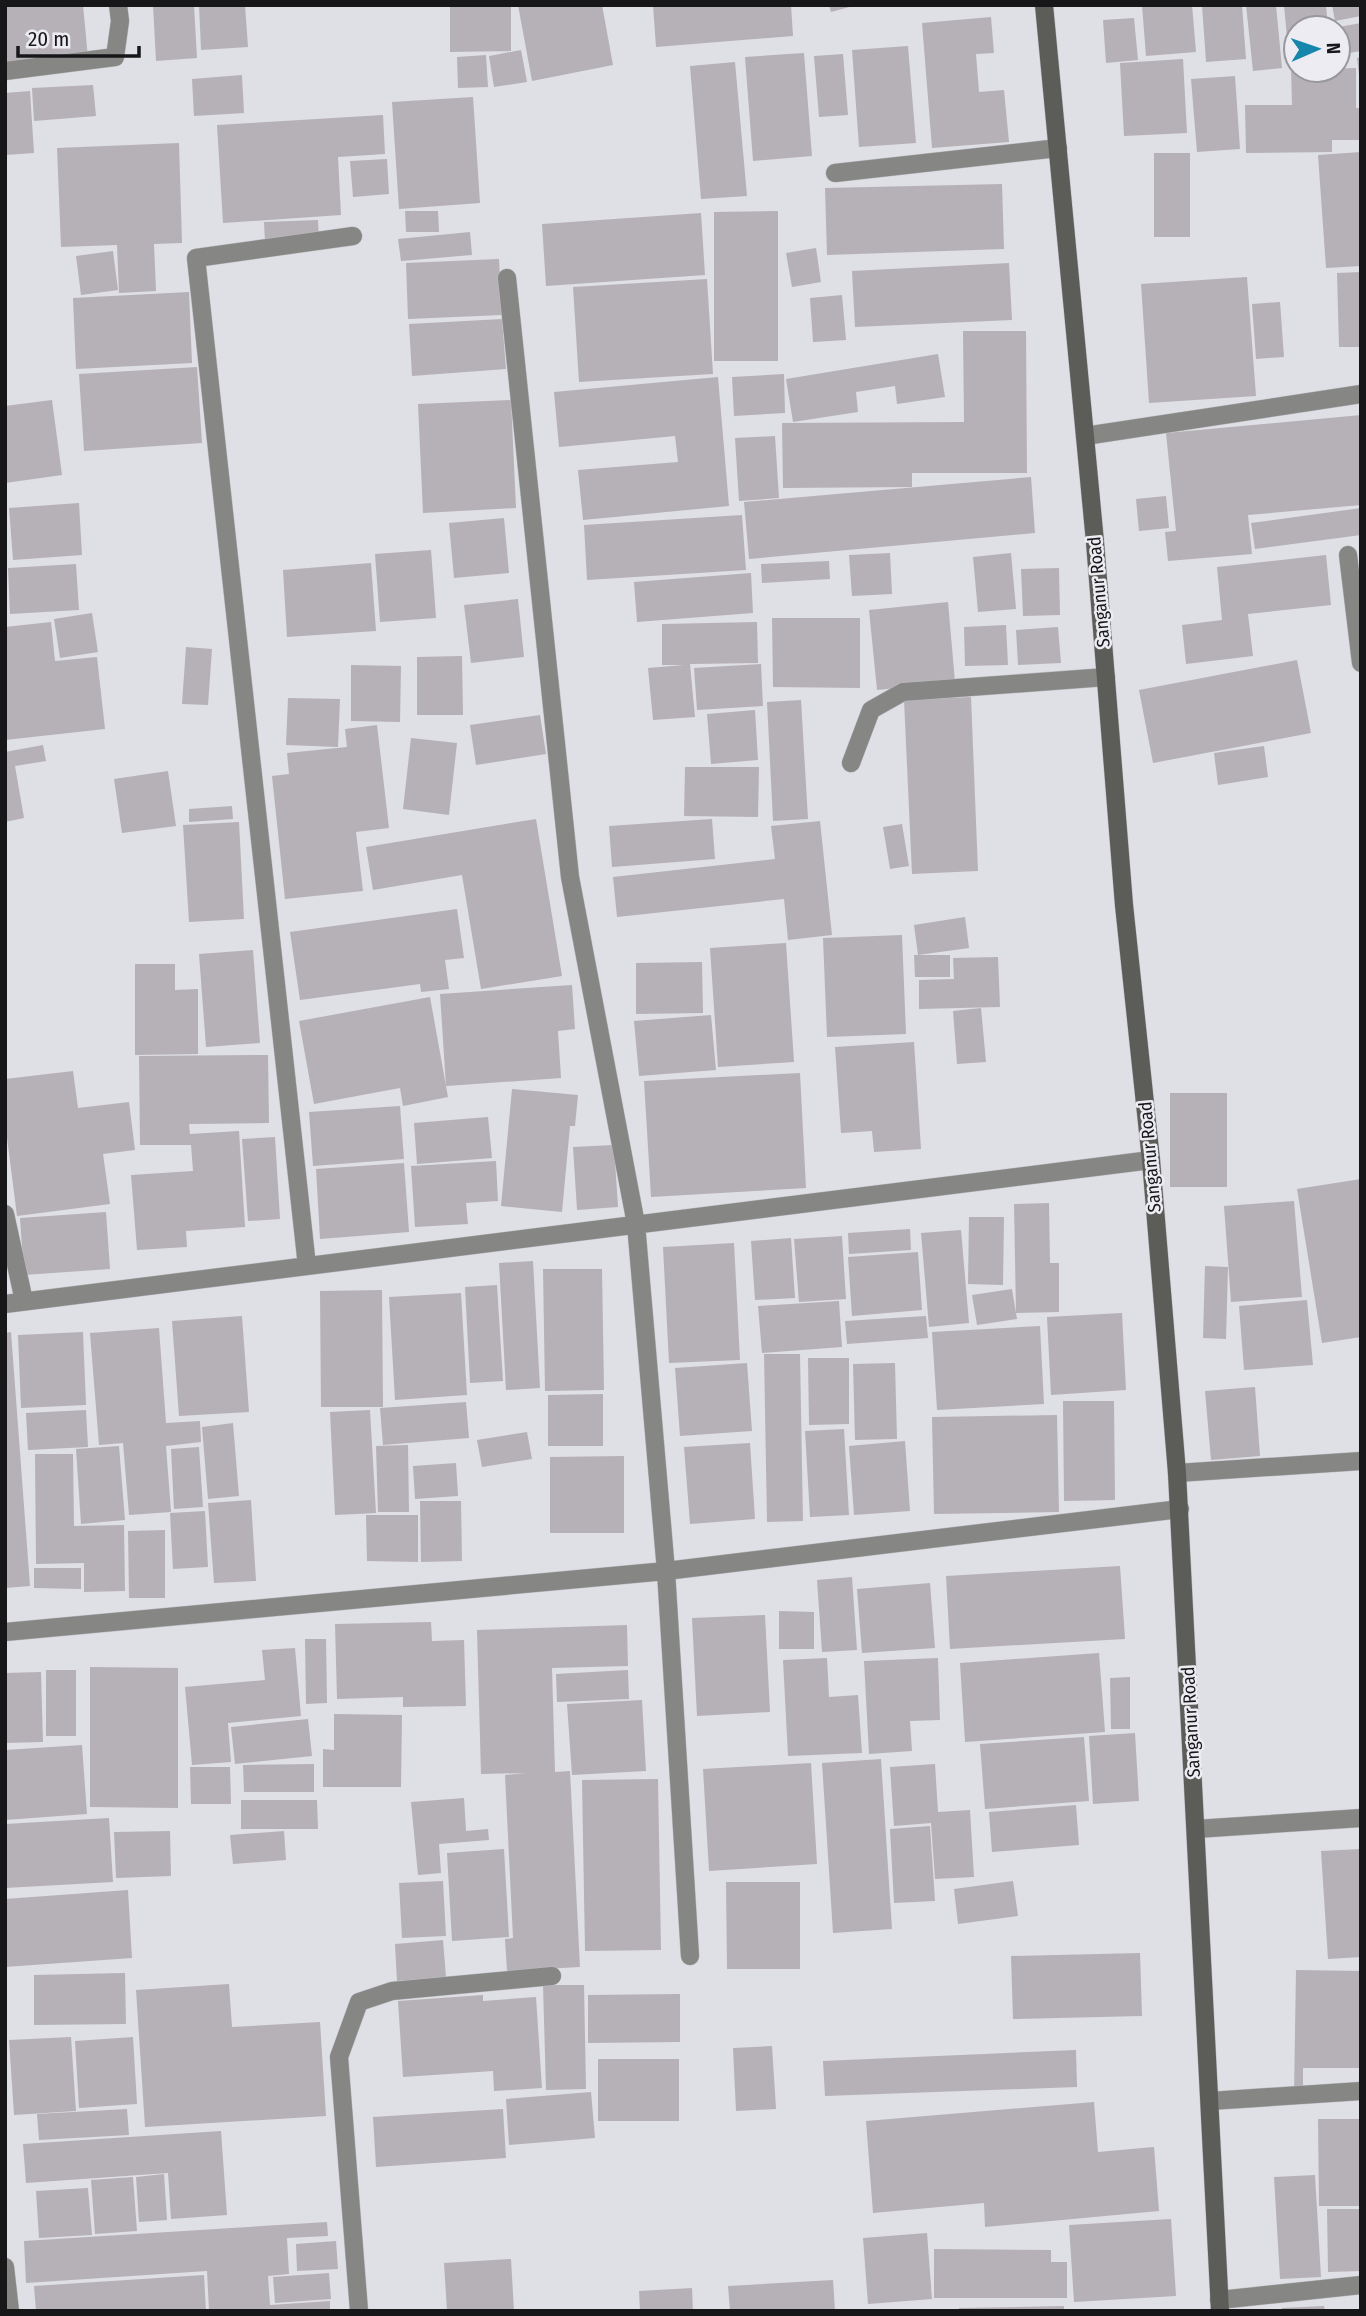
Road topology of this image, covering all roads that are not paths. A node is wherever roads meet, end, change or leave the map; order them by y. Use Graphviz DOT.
graph roads {
  1 [pos="118,5"];
  2 [pos="1044,5"];
  3 [pos="5,71"];
  4 [pos="1058,148"];
  5 [pos="835,173"];
  6 [pos="353,236"];
  7 [pos="507,278"];
  8 [pos="1361,394"];
  9 [pos="1085,436"];
  10 [pos="1349,555"];
  11 [pos="1361,663"];
  12 [pos="1106,677"];
  13 [pos="851,763"];
  14 [pos="1151,1160"];
  15 [pos="5,1214"];
  16 [pos="636,1224"];
  17 [pos="307,1266"];
  18 [pos="24,1301"];
  19 [pos="5,1304"];
  20 [pos="1361,1461"];
  21 [pos="1177,1473"];
  22 [pos="1180,1508"];
  23 [pos="666,1571"];
  24 [pos="5,1632"];
  25 [pos="1361,1818"];
  26 [pos="1196,1829"];
  27 [pos="690,1956"];
  28 [pos="552,1976"];
  29 [pos="1361,2091"];
  30 [pos="1210,2101"];
  31 [pos="5,2267"];
  32 [pos="1361,2285"];
  33 [pos="1220,2305"];
  34 [pos="10,2311"];
  35 [pos="359,2311"];
  1 -- 3 [label="street"];
  2 -- 4 [label="main road, Sanganur Road"];
  4 -- 5 [label="street"];
  4 -- 9 [label="main road, Sanganur Road"];
  6 -- 17 [label="street"];
  7 -- 16 [label="street"];
  8 -- 9 [label="street"];
  9 -- 12 [label="main road, Sanganur Road"];
  10 -- 11 [label="street"];
  12 -- 13 [label="street"];
  12 -- 14 [label="main road, Sanganur Road"];
  14 -- 16 [label="street"];
  14 -- 21 [label="main road, Sanganur Road"];
  15 -- 18 [label="street"];
  16 -- 17 [label="street"];
  16 -- 23 [label="street"];
  17 -- 18 [label="street"];
  18 -- 19 [label="street"];
  20 -- 21 [label="street"];
  21 -- 22 [label="main road, Sanganur Road"];
  22 -- 23 [label="street"];
  22 -- 26 [label="main road, Sanganur Road"];
  23 -- 24 [label="street"];
  23 -- 27 [label="street"];
  25 -- 26 [label="street"];
  26 -- 30 [label="main road, Sanganur Road"];
  28 -- 35 [label="street"];
  29 -- 30 [label="street"];
  30 -- 33 [label="main road, Sanganur Road"];
  31 -- 34 [label="street"];
  32 -- 33 [label="street"];
}
